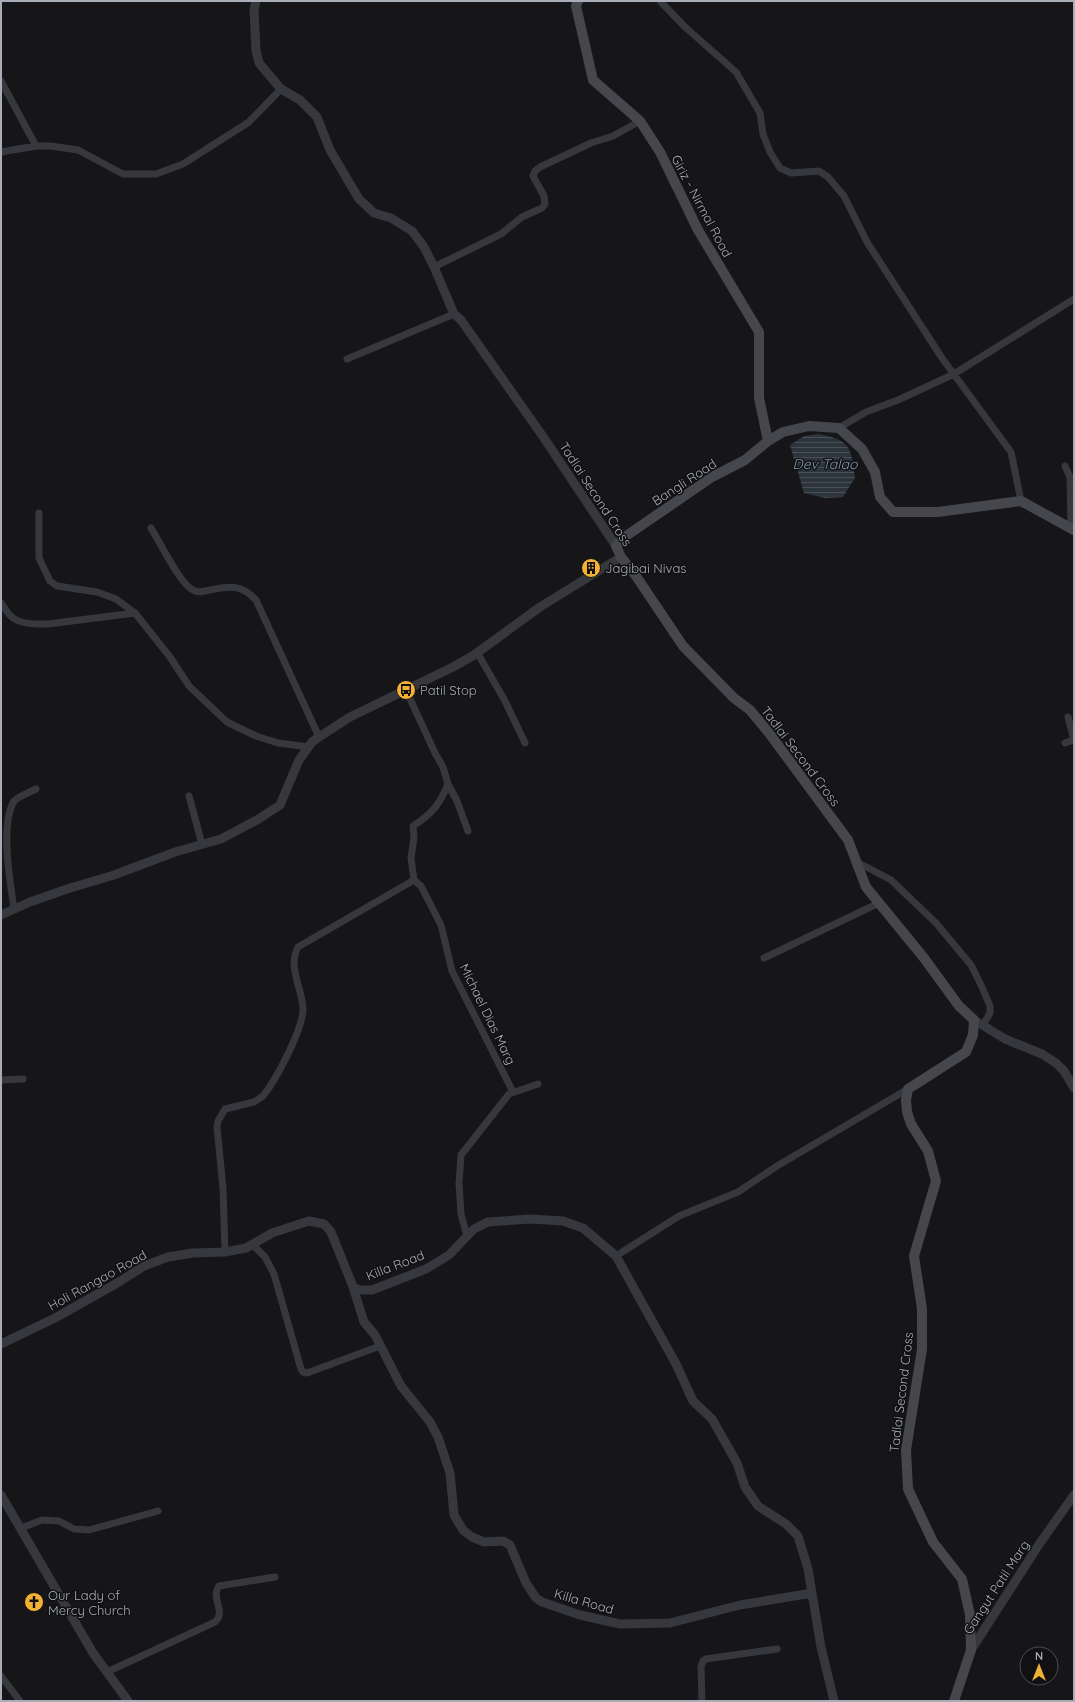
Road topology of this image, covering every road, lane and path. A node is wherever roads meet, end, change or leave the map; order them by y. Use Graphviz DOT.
graph roads {
  1 [pos="256,1"];
  2 [pos="578,1"];
  3 [pos="660,1"];
  4 [pos="1,81"];
  5 [pos="281,89"];
  6 [pos="640,121"];
  7 [pos="36,146"];
  8 [pos="1,152"];
  9 [pos="434,267"];
  10 [pos="1074,299"];
  11 [pos="454,314"];
  12 [pos="347,359"];
  13 [pos="954,374"];
  14 [pos="839,428"];
  15 [pos="768,441"];
  16 [pos="1065,466"];
  17 [pos="1021,501"];
  18 [pos="39,512"];
  19 [pos="152,528"];
  20 [pos="1072,529"];
  21 [pos="616,546"];
  22 [pos="621,557"];
  23 [pos="1,603"];
  24 [pos="135,613"];
  25 [pos="477,652"];
  26 [pos="406,690"];
  27 [pos="1068,717"];
  28 [pos="319,737"];
  29 [pos="1074,740"];
  30 [pos="525,743"];
  31 [pos="1065,743"];
  32 [pos="309,747"];
  33 [pos="448,784"];
  34 [pos="36,789"];
  35 [pos="189,796"];
  36 [pos="468,831"];
  37 [pos="202,844"];
  38 [pos="857,862"];
  39 [pos="414,880"];
  40 [pos="879,903"];
  41 [pos="14,909"];
  42 [pos="1,915"];
  43 [pos="764,958"];
  44 [pos="978,1022"];
  45 [pos="23,1079"];
  46 [pos="1,1080"];
  47 [pos="538,1084"];
  48 [pos="1074,1088"];
  49 [pos="908,1089"];
  50 [pos="513,1092"];
  51 [pos="467,1236"];
  52 [pos="252,1244"];
  53 [pos="225,1252"];
  54 [pos="616,1256"];
  55 [pos="353,1287"];
  56 [pos="1,1344"];
  57 [pos="380,1346"];
  58 [pos="1,1494"];
  59 [pos="1074,1495"];
  60 [pos="158,1511"];
  61 [pos="21,1528"];
  62 [pos="275,1577"];
  63 [pos="812,1593"];
  64 [pos="777,1649"];
  65 [pos="971,1650"];
  66 [pos="107,1672"];
  67 [pos="1,1676"];
  68 [pos="20,1701"];
  69 [pos="128,1701"];
  70 [pos="702,1701"];
  71 [pos="834,1701"];
  72 [pos="954,1701"];
  1 -- 5 [label="street, Tadlai Second Cross"];
  2 -- 6 [label="main road, Giriz - Nirmal Road"];
  3 -- 13 [label="street"];
  4 -- 7 [label="street"];
  5 -- 7 [label="street"];
  5 -- 9 [label="street, Tadlai Second Cross"];
  6 -- 9 [label="street"];
  6 -- 15 [label="main road, Giriz - Nirmal Road"];
  7 -- 8 [label="street"];
  9 -- 11 [label="street, Tadlai Second Cross"];
  10 -- 13 [label="street"];
  11 -- 12 [label="street"];
  11 -- 21 [label="street, Tadlai Second Cross"];
  13 -- 14 [label="street"];
  13 -- 17 [label="street"];
  14 -- 15 [label="main road, Bangli Road"];
  14 -- 17 [label="main road"];
  15 -- 21 [label="main road, Bangli Road"];
  16 -- 20 [label="street"];
  17 -- 20 [label="main road"];
  18 -- 24 [label="street"];
  19 -- 28 [label="street"];
  21 -- 22 [label="main road, Tadlai Second Cross"];
  22 -- 25 [label="street"];
  22 -- 38 [label="main road, Tadlai Second Cross"];
  23 -- 24 [label="street"];
  24 -- 32 [label="street"];
  25 -- 26 [label="street"];
  25 -- 30 [label="street"];
  26 -- 28 [label="street"];
  26 -- 33 [label="street"];
  27 -- 29 [label="street"];
  28 -- 32 [label="street"];
  29 -- 31 [label="street"];
  32 -- 37 [label="street"];
  33 -- 36 [label="street"];
  33 -- 39 [label="street, Michael Dias Marg"];
  34 -- 41 [label="street"];
  35 -- 37 [label="street"];
  37 -- 41 [label="street"];
  38 -- 40 [label="main road, Tadlai Second Cross"];
  38 -- 44 [label="street"];
  39 -- 50 [label="street, Michael Dias Marg"];
  39 -- 53 [label="street"];
  40 -- 43 [label="street"];
  40 -- 44 [label="main road, Tadlai Second Cross"];
  41 -- 42 [label="street"];
  44 -- 48 [label="street, Tadlai Second Cross"];
  44 -- 49 [label="main road"];
  45 -- 46 [label="street"];
  47 -- 50 [label="street"];
  49 -- 54 [label="street"];
  49 -- 65 [label="main road, Tadlai Second Cross"];
  50 -- 51 [label="street"];
  51 -- 54 [label="street, Killa Road"];
  51 -- 55 [label="street, Killa Road"];
  52 -- 53 [label="street, Holi Rangao Road"];
  52 -- 55 [label="street, Holi Rangao Road"];
  52 -- 57 [label="street"];
  53 -- 56 [label="street, Holi Rangao Road"];
  54 -- 63 [label="street, Killa Road"];
  55 -- 57 [label="street, Killa Road"];
  57 -- 63 [label="street, Killa Road"];
  58 -- 61 [label="street"];
  59 -- 65 [label="street, Gangut Patil Marg"];
  60 -- 61 [label="street"];
  61 -- 66 [label="street"];
  62 -- 66 [label="street"];
  63 -- 71 [label="street, Killa Road"];
  64 -- 70 [label="street"];
  65 -- 72 [label="main road, Gangut Patil Marg"];
  66 -- 69 [label="street"];
  67 -- 68 [label="street"];
}
